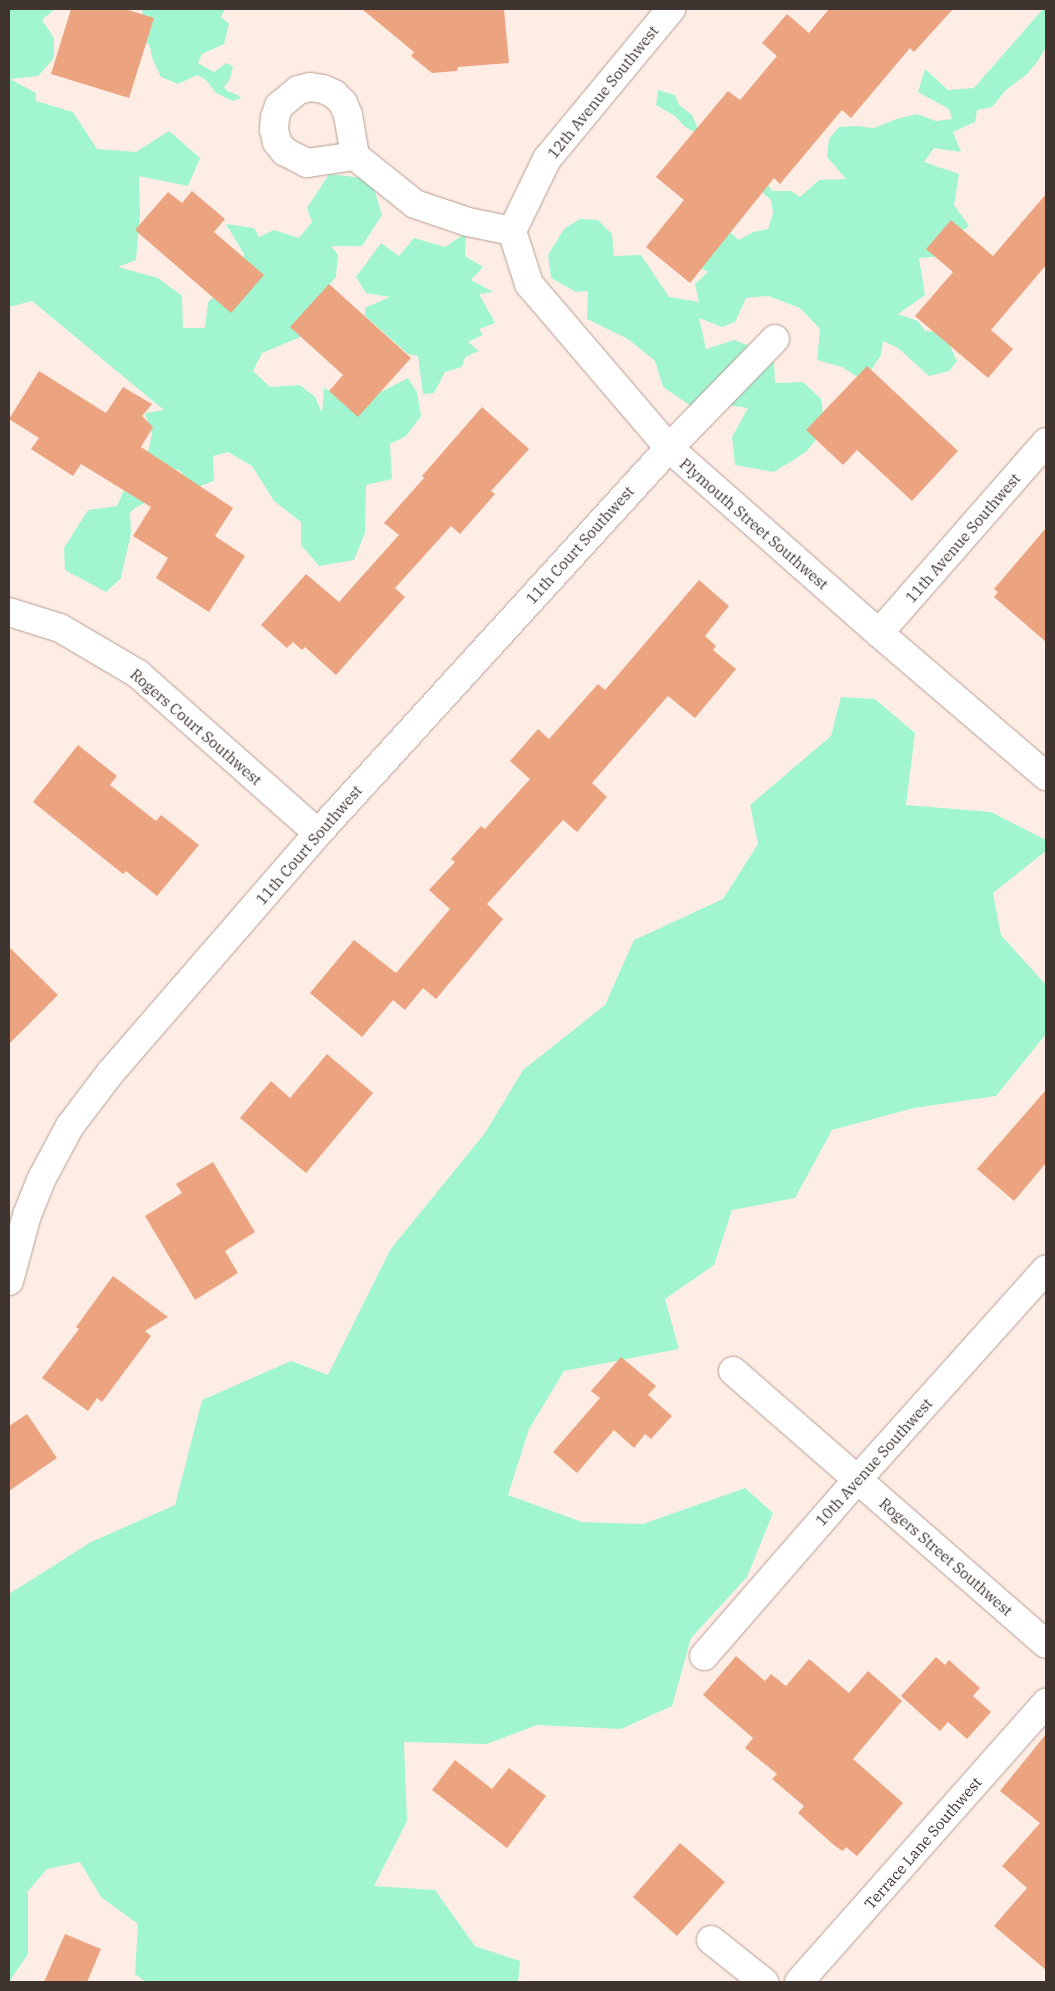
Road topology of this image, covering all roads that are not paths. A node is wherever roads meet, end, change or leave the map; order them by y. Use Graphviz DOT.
graph roads {
  1 [pos="671,9"];
  2 [pos="356,156"];
  3 [pos="512,231"];
  4 [pos="775,339"];
  5 [pos="1046,442"];
  6 [pos="669,448"];
  7 [pos="9,612"];
  8 [pos="879,633"];
  9 [pos="1046,776"];
  10 [pos="318,833"];
  11 [pos="1046,1269"];
  12 [pos="9,1281"];
  13 [pos="733,1371"];
  14 [pos="857,1480"];
  15 [pos="1046,1644"];
  16 [pos="704,1656"];
  17 [pos="1046,1703"];
  18 [pos="711,1940"];
  19 [pos="764,1982"];
  20 [pos="799,1982"];
  1 -- 3 [label="street, 12th Avenue Southwest"];
  2 -- 3 [label="street"];
  3 -- 6 [label="street, Plymouth Street Southwest"];
  4 -- 6 [label="street"];
  5 -- 8 [label="street, 11th Avenue Southwest"];
  6 -- 8 [label="street, Plymouth Street Southwest"];
  6 -- 10 [label="street, 11th Court Southwest"];
  7 -- 10 [label="street, Rogers Court Southwest"];
  8 -- 9 [label="street, Plymouth Street Southwest"];
  10 -- 12 [label="street, 11th Court Southwest"];
  11 -- 14 [label="street, 10th Avenue Southwest"];
  13 -- 14 [label="street, Rogers Street Southwest"];
  14 -- 15 [label="street, Rogers Street Southwest"];
  14 -- 16 [label="street, 10th Avenue Southwest"];
  17 -- 20 [label="street, Terrace Lane Southwest"];
  18 -- 19 [label="street"];
}
